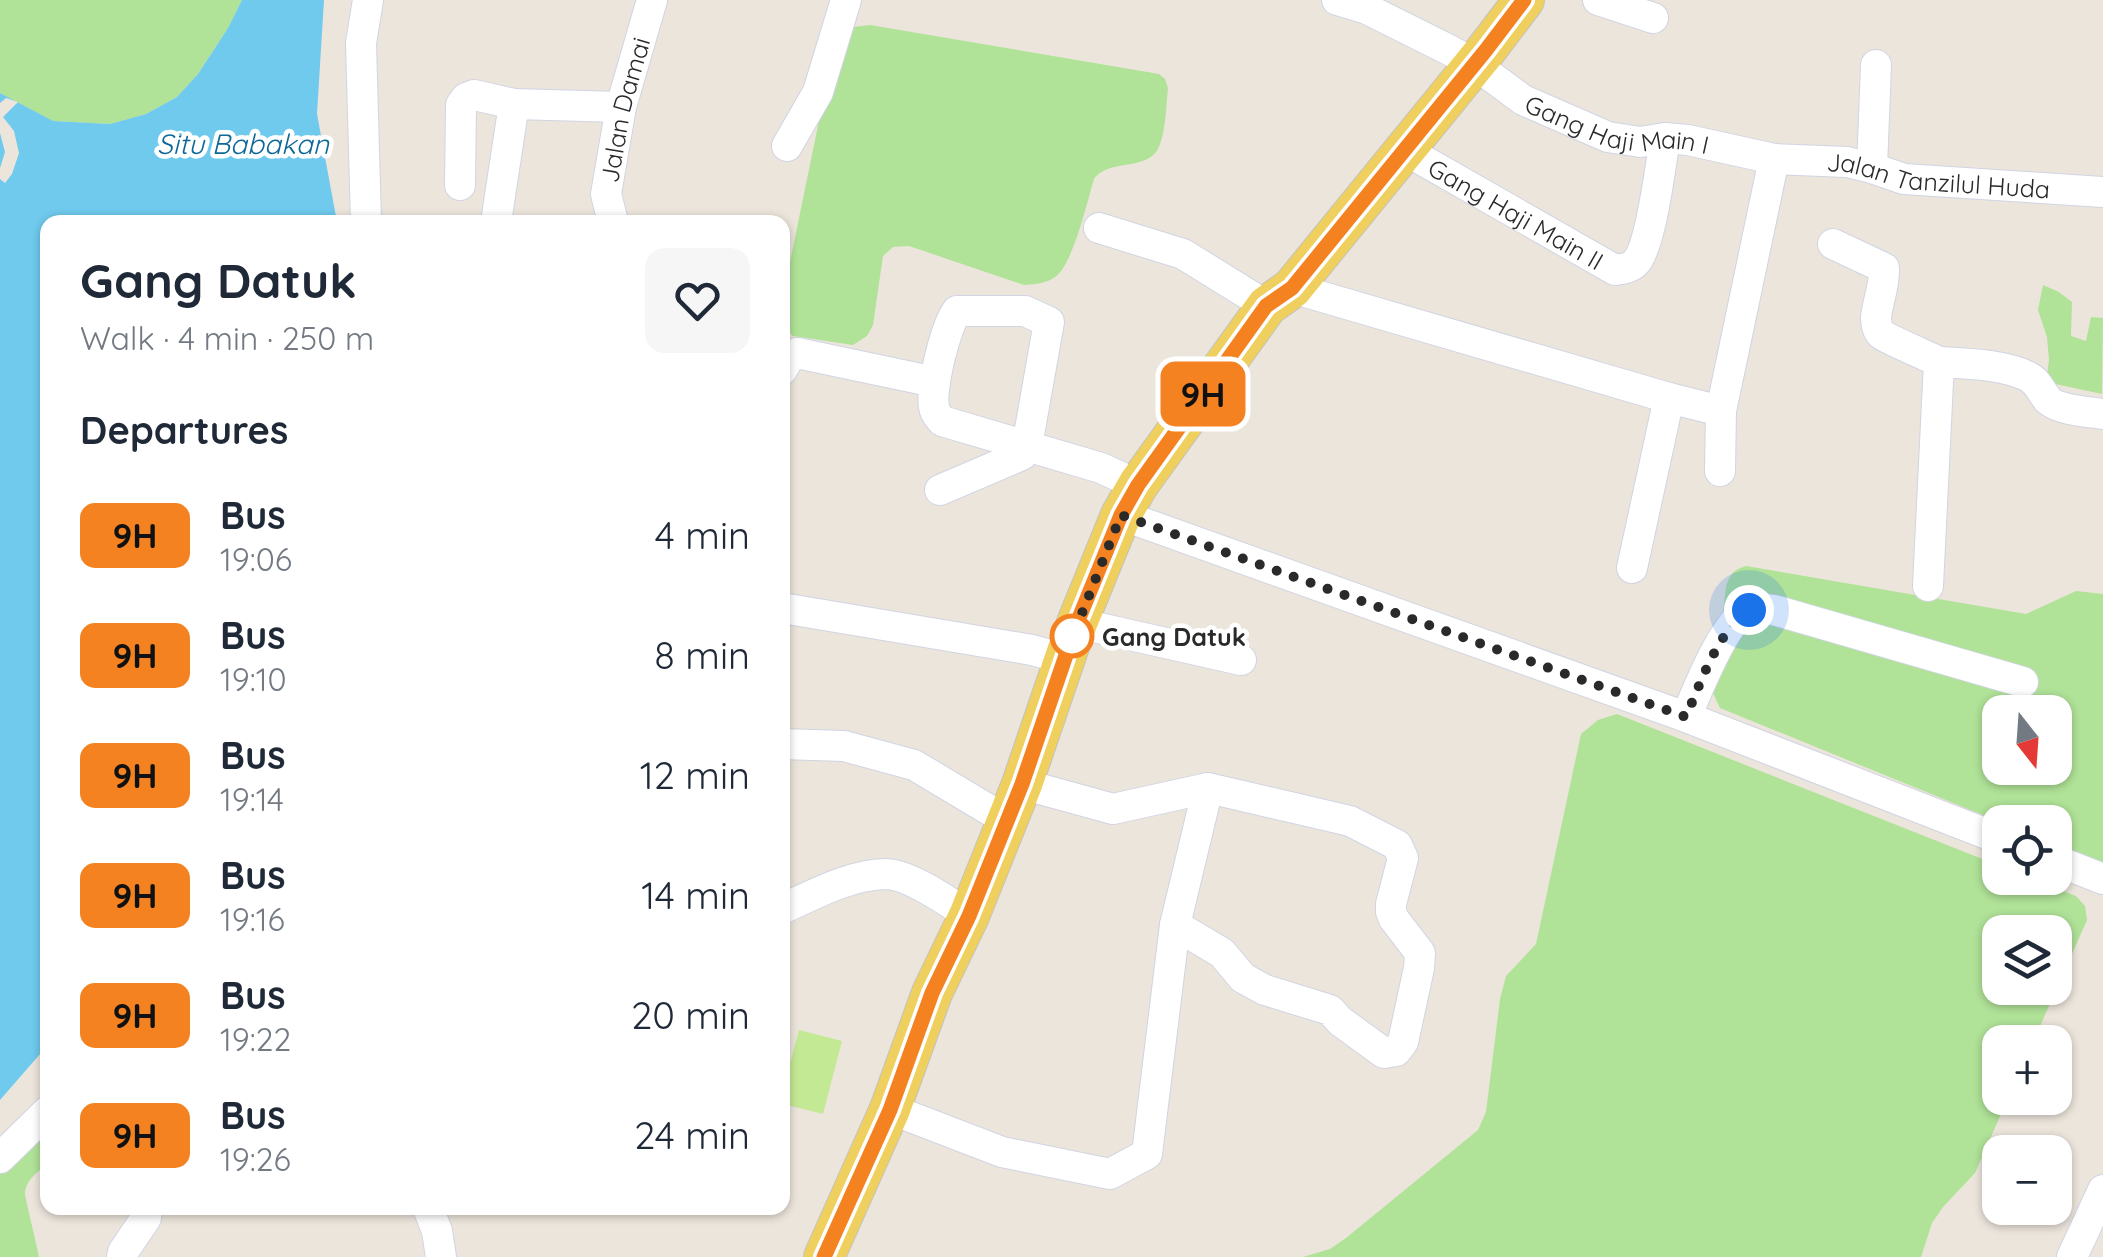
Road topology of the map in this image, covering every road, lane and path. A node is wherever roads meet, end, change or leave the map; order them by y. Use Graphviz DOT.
graph roads {
  1 [pos="368,0"];
  2 [pos="652,0"];
  3 [pos="846,0"];
  4 [pos="1337,0"];
  5 [pos="1524,0"];
  6 [pos="1598,0"];
  7 [pos="1653,18"];
  8 [pos="1464,58"];
  9 [pos="1876,64"];
  10 [pos="514,104"];
  11 [pos="620,106"];
  12 [pos="1666,138"];
  13 [pos="787,146"];
  14 [pos="1405,150"];
  15 [pos="1774,158"];
  16 [pos="1872,168"];
  17 [pos="460,186"];
  18 [pos="2103,192"];
  19 [pos="366,215"];
  20 [pos="497,215"];
  21 [pos="611,215"];
  22 [pos="1099,228"];
  23 [pos="1833,244"];
  24 [pos="1279,297"];
  25 [pos="790,357"];
  26 [pos="1939,362"];
  27 [pos="936,382"];
  28 [pos="1669,398"];
  29 [pos="1721,411"];
  30 [pos="2103,414"];
  31 [pos="1027,446"];
  32 [pos="1720,471"];
  33 [pos="1121,487"];
  34 [pos="940,490"];
  35 [pos="1632,568"];
  36 [pos="1928,586"];
  37 [pos="790,609"];
  38 [pos="1057,647"];
  39 [pos="1241,660"];
  40 [pos="2023,682"];
  41 [pos="1686,717"];
  42 [pos="790,744"];
  43 [pos="1208,788"];
  44 [pos="999,805"];
  45 [pos="1982,832"];
  46 [pos="2072,866"];
  47 [pos="2103,878"];
  48 [pos="790,905"];
  49 [pos="955,906"];
  50 [pos="1175,925"];
  51 [pos="890,1110"];
  52 [pos="40,1118"];
  53 [pos="0,1158"];
  54 [pos="2103,1190"];
  55 [pos="146,1215"];
  56 [pos="431,1215"];
  57 [pos="122,1257"];
  58 [pos="441,1257"];
  59 [pos="824,1257"];
  60 [pos="2072,1257"];
  1 -- 19 [label="street"];
  2 -- 11 [label="street, Jalan Damai"];
  3 -- 13 [label="street"];
  4 -- 8 [label="street, Gang Haji Main I"];
  5 -- 8 [label="main road"];
  6 -- 7 [label="street"];
  8 -- 12 [label="street, Gang Haji Main I"];
  8 -- 14 [label="main road"];
  9 -- 16 [label="street"];
  10 -- 11 [label="street"];
  10 -- 17 [label="street"];
  10 -- 20 [label="street"];
  11 -- 21 [label="street, Jalan Damai"];
  12 -- 14 [label="street, Gang Haji Main II"];
  12 -- 15 [label="street, Gang Haji Main I"];
  14 -- 24 [label="main road"];
  15 -- 16 [label="street, Jalan Tanzilul Huda"];
  15 -- 29 [label="street"];
  16 -- 18 [label="street, Jalan Tanzilul Huda"];
  22 -- 24 [label="street"];
  23 -- 26 [label="street"];
  24 -- 28 [label="street"];
  24 -- 33 [label="main road"];
  25 -- 27 [label="street"];
  26 -- 30 [label="street"];
  26 -- 36 [label="street"];
  27 -- 31 [label="street"];
  27 -- 31 [label="street"];
  28 -- 29 [label="street"];
  28 -- 35 [label="street"];
  29 -- 32 [label="street"];
  31 -- 33 [label="street"];
  31 -- 34 [label="street"];
  33 -- 38 [label="main road"];
  33 -- 41 [label="street"];
  37 -- 38 [label="street"];
  38 -- 39 [label="street"];
  38 -- 44 [label="main road"];
  40 -- 41 [label="street"];
  41 -- 45 [label="street"];
  42 -- 44 [label="street"];
  43 -- 44 [label="street"];
  43 -- 50 [label="street"];
  43 -- 50 [label="street"];
  44 -- 49 [label="main road"];
  46 -- 47 [label="street"];
  48 -- 49 [label="street"];
  49 -- 51 [label="main road"];
  50 -- 51 [label="street"];
  51 -- 59 [label="main road"];
  52 -- 53 [label="street"];
  54 -- 60 [label="street"];
  55 -- 57 [label="street"];
  56 -- 58 [label="street"];
}
